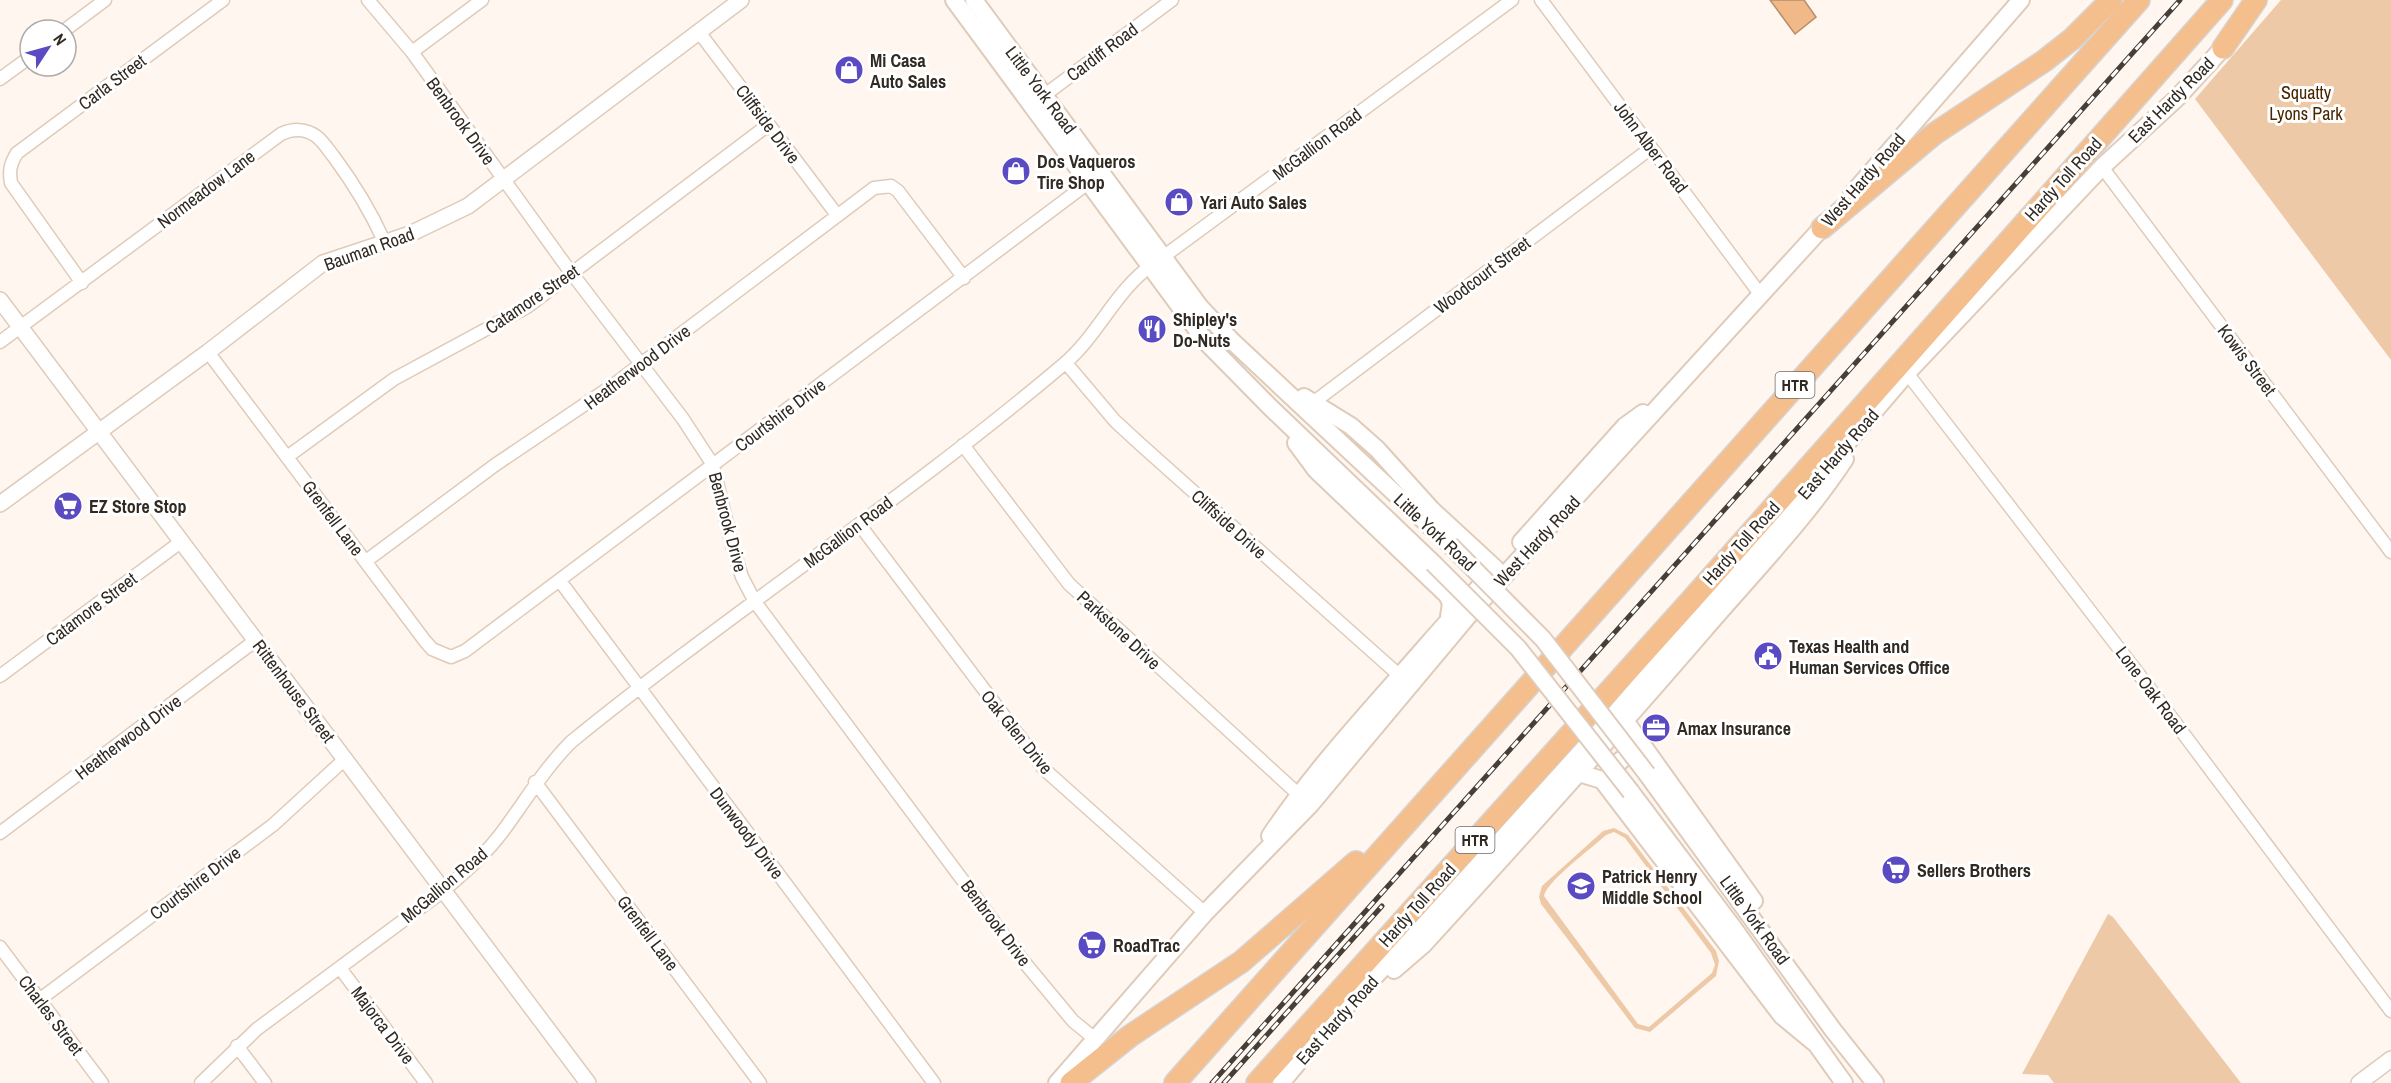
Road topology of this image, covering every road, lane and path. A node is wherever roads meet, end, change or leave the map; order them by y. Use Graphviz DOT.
graph roads {
  1 [pos="105,0"];
  2 [pos="223,0"];
  3 [pos="368,0"];
  4 [pos="482,0"];
  5 [pos="741,0"];
  6 [pos="954,0"];
  7 [pos="974,0"];
  8 [pos="1172,0"];
  9 [pos="1512,0"];
  10 [pos="1542,0"];
  11 [pos="2021,0"];
  12 [pos="2111,0"];
  13 [pos="2139,0"];
  14 [pos="2222,0"];
  15 [pos="2256,0"];
  16 [pos="2266,0"];
  17 [pos="78,20"];
  18 [pos="699,32"];
  19 [pos="2223,48"];
  20 [pos="412,52"];
  21 [pos="18,66"];
  22 [pos="0,79"];
  23 [pos="1039,99"];
  24 [pos="768,125"];
  25 [pos="1651,148"];
  26 [pos="2102,168"];
  27 [pos="504,181"];
  28 [pos="1088,183"];
  29 [pos="837,215"];
  30 [pos="1822,228"];
  31 [pos="384,241"];
  32 [pos="1164,257"];
  33 [pos="1149,267"];
  34 [pos="573,273"];
  35 [pos="964,278"];
  36 [pos="82,283"];
  37 [pos="1760,294"];
  38 [pos="0,300"];
  39 [pos="21,328"];
  40 [pos="0,342"];
  41 [pos="208,352"];
  42 [pos="1066,363"];
  43 [pos="640,364"];
  44 [pos="1907,373"];
  45 [pos="1282,385"];
  46 [pos="1679,386"];
  47 [pos="1314,402"];
  48 [pos="1269,406"];
  49 [pos="99,431"];
  50 [pos="963,445"];
  51 [pos="287,458"];
  52 [pos="713,465"];
  53 [pos="0,504"];
  54 [pos="859,524"];
  55 [pos="182,541"];
  56 [pos="1457,543"];
  57 [pos="2391,552"];
  58 [pos="366,561"];
  59 [pos="1496,569"];
  60 [pos="560,581"];
  61 [pos="1438,586"];
  62 [pos="1494,587"];
  63 [pos="755,602"];
  64 [pos="1478,605"];
  65 [pos="1449,617"];
  66 [pos="256,640"];
  67 [pos="471,647"];
  68 [pos="0,676"];
  69 [pos="1400,676"];
  70 [pos="639,690"];
  71 [pos="1608,722"];
  72 [pos="1626,722"];
  73 [pos="1590,742"];
  74 [pos="1650,753"];
  75 [pos="345,759"];
  76 [pos="1453,772"];
  77 [pos="1580,773"];
  78 [pos="535,782"];
  79 [pos="1611,792"];
  80 [pos="1298,794"];
  81 [pos="0,832"];
  82 [pos="1248,869"];
  83 [pos="443,891"];
  84 [pos="1205,913"];
  85 [pos="0,947"];
  86 [pos="340,968"];
  87 [pos="39,1000"];
  88 [pos="2391,1011"];
  89 [pos="1336,1017"];
  90 [pos="1833,1030"];
  91 [pos="1095,1039"];
  92 [pos="1816,1044"];
  93 [pos="237,1046"];
  94 [pos="1850,1052"];
  95 [pos="2391,1059"];
  96 [pos="1831,1065"];
  97 [pos="102,1083"];
  98 [pos="201,1083"];
  99 [pos="265,1083"];
  100 [pos="426,1083"];
  101 [pos="588,1083"];
  102 [pos="760,1083"];
  103 [pos="934,1083"];
  104 [pos="1057,1083"];
  105 [pos="1071,1083"];
  106 [pos="1175,1083"];
  107 [pos="1257,1083"];
  108 [pos="1281,1083"];
  109 [pos="1844,1083"];
  110 [pos="1875,1083"];
  111 [pos="2359,1083"];
  1 -- 17 [label="street"];
  2 -- 36 [label="street, Carla Street"];
  3 -- 20 [label="street, Benbrook Drive"];
  4 -- 20 [label="street"];
  5 -- 18 [label="street, Bauman Road"];
  6 -- 23 [label="main road, Little York Road"];
  7 -- 23 [label="main road, Little York Road"];
  8 -- 23 [label="street, Cardiff Road"];
  9 -- 32 [label="street, McGallion Road"];
  10 -- 25 [label="street, John Alber Road"];
  11 -- 30 [label="main road, West Hardy Road"];
  12 -- 30 [label="highway"];
  13 -- 76 [label="highway, HTR"];
  14 -- 107 [label="highway, Hardy Toll Road / HTR"];
  15 -- 19 [label="highway"];
  16 -- 19 [label="main road, East Hardy Road"];
  18 -- 24 [label="street, Cliffside Drive"];
  18 -- 27 [label="street, Bauman Road"];
  19 -- 26 [label="main road, East Hardy Road"];
  20 -- 27 [label="street, Benbrook Drive"];
  21 -- 22 [label="street"];
  23 -- 28 [label="main road, Little York Road"];
  23 -- 32 [label="main road, Little York Road"];
  24 -- 29 [label="street, Cliffside Drive"];
  24 -- 34 [label="street, Catamore Street"];
  25 -- 37 [label="street, John Alber Road"];
  25 -- 47 [label="street, Woodcourt Street"];
  26 -- 44 [label="main road, East Hardy Road"];
  26 -- 57 [label="street, Kowis Street"];
  27 -- 31 [label="street, Bauman Road"];
  27 -- 34 [label="street, Benbrook Drive"];
  28 -- 33 [label="main road, Little York Road"];
  28 -- 35 [label="street, Courtshire Drive"];
  29 -- 35 [label="street, Heatherwood Drive"];
  29 -- 43 [label="street, Heatherwood Drive"];
  30 -- 37 [label="main road, West Hardy Road"];
  31 -- 36 [label="street, Normeadow Lane"];
  31 -- 41 [label="street, Bauman Road"];
  32 -- 33 [label="street, McGallion Road"];
  32 -- 45 [label="main road, Little York Road"];
  33 -- 42 [label="street, McGallion Road"];
  33 -- 48 [label="main road, Little York Road"];
  34 -- 43 [label="street, Benbrook Drive"];
  34 -- 51 [label="street, Catamore Street"];
  35 -- 52 [label="street, Courtshire Drive"];
  36 -- 39 [label="street, Normeadow Lane"];
  37 -- 46 [label="main road, West Hardy Road"];
  38 -- 39 [label="street, Rittenhouse Street"];
  39 -- 40 [label="street, Normeadow Lane"];
  39 -- 49 [label="street, Rittenhouse Street"];
  41 -- 49 [label="street, Bauman Road"];
  41 -- 51 [label="street, Grenfell Lane"];
  42 -- 50 [label="street, McGallion Road"];
  42 -- 69 [label="street, Cliffside Drive"];
  43 -- 52 [label="street, Benbrook Drive"];
  43 -- 58 [label="street, Heatherwood Drive"];
  44 -- 71 [label="main road, East Hardy Road"];
  44 -- 72 [label="main road"];
  44 -- 88 [label="street, Lone Oak Road"];
  45 -- 47 [label="main road"];
  45 -- 56 [label="main road, Little York Road"];
  46 -- 59 [label="main road"];
  46 -- 62 [label="main road, West Hardy Road"];
  47 -- 56 [label="main road"];
  48 -- 61 [label="main road"];
  48 -- 64 [label="main road, Little York Road, bridge"];
  49 -- 53 [label="street, Bauman Road"];
  49 -- 55 [label="street, Rittenhouse Street"];
  50 -- 54 [label="street, McGallion Road"];
  50 -- 80 [label="street, Parkstone Drive"];
  51 -- 58 [label="street, Grenfell Lane"];
  52 -- 60 [label="street, Courtshire Drive"];
  52 -- 63 [label="street, Benbrook Drive"];
  54 -- 63 [label="street, McGallion Road"];
  54 -- 84 [label="street, Oak Glen Drive"];
  55 -- 66 [label="street, Rittenhouse Street"];
  55 -- 68 [label="street, Catamore Street"];
  56 -- 59 [label="main road"];
  56 -- 61 [label="main road"];
  56 -- 62 [label="main road, Little York Road, bridge"];
  58 -- 67 [label="street, Grenfell Lane"];
  59 -- 65 [label="main road"];
  60 -- 67 [label="street, Courtshire Drive"];
  60 -- 70 [label="street, Dunwoody Drive"];
  61 -- 65 [label="main road"];
  62 -- 64 [label="main road, West Hardy Road"];
  62 -- 71 [label="main road, Little York Road, bridge"];
  63 -- 70 [label="street, McGallion Road"];
  63 -- 91 [label="street, Benbrook Drive"];
  64 -- 73 [label="main road, Little York Road, bridge"];
  64 -- 82 [label="main road, West Hardy Road"];
  65 -- 69 [label="main road"];
  66 -- 75 [label="street, Rittenhouse Street"];
  66 -- 81 [label="street, Heatherwood Drive"];
  69 -- 80 [label="main road"];
  70 -- 78 [label="street, McGallion Road"];
  70 -- 103 [label="street, Dunwoody Drive"];
  71 -- 73 [label="main road, East Hardy Road"];
  71 -- 90 [label="main road, Little York Road, bridge"];
  72 -- 74 [label="main road"];
  72 -- 77 [label="main road"];
  73 -- 89 [label="main road, East Hardy Road"];
  73 -- 92 [label="main road, Little York Road, bridge"];
  74 -- 79 [label="main road"];
  74 -- 90 [label="main road"];
  75 -- 83 [label="street, Rittenhouse Street"];
  75 -- 87 [label="street, Courtshire Drive"];
  76 -- 105 [label="highway"];
  76 -- 106 [label="highway, HTR"];
  77 -- 79 [label="main road"];
  77 -- 89 [label="main road"];
  78 -- 83 [label="street, McGallion Road"];
  78 -- 102 [label="street, Grenfell Lane"];
  79 -- 92 [label="main road"];
  80 -- 82 [label="main road"];
  82 -- 84 [label="main road, West Hardy Road"];
  83 -- 86 [label="street, McGallion Road"];
  83 -- 101 [label="street, Rittenhouse Street"];
  84 -- 91 [label="main road, West Hardy Road"];
  85 -- 87 [label="street, Charles Street"];
  86 -- 93 [label="street, McGallion Road"];
  86 -- 100 [label="street, Majorca Drive"];
  87 -- 97 [label="street, Charles Street"];
  89 -- 108 [label="main road, East Hardy Road"];
  90 -- 94 [label="main road, Little York Road"];
  91 -- 104 [label="main road, West Hardy Road"];
  92 -- 96 [label="main road, Little York Road"];
  93 -- 98 [label="street, McGallion Road"];
  93 -- 99 [label="street"];
  94 -- 96 [label="main road"];
  94 -- 110 [label="main road, Little York Road"];
  95 -- 111 [label="street"];
  96 -- 109 [label="main road, Little York Road"];
}
